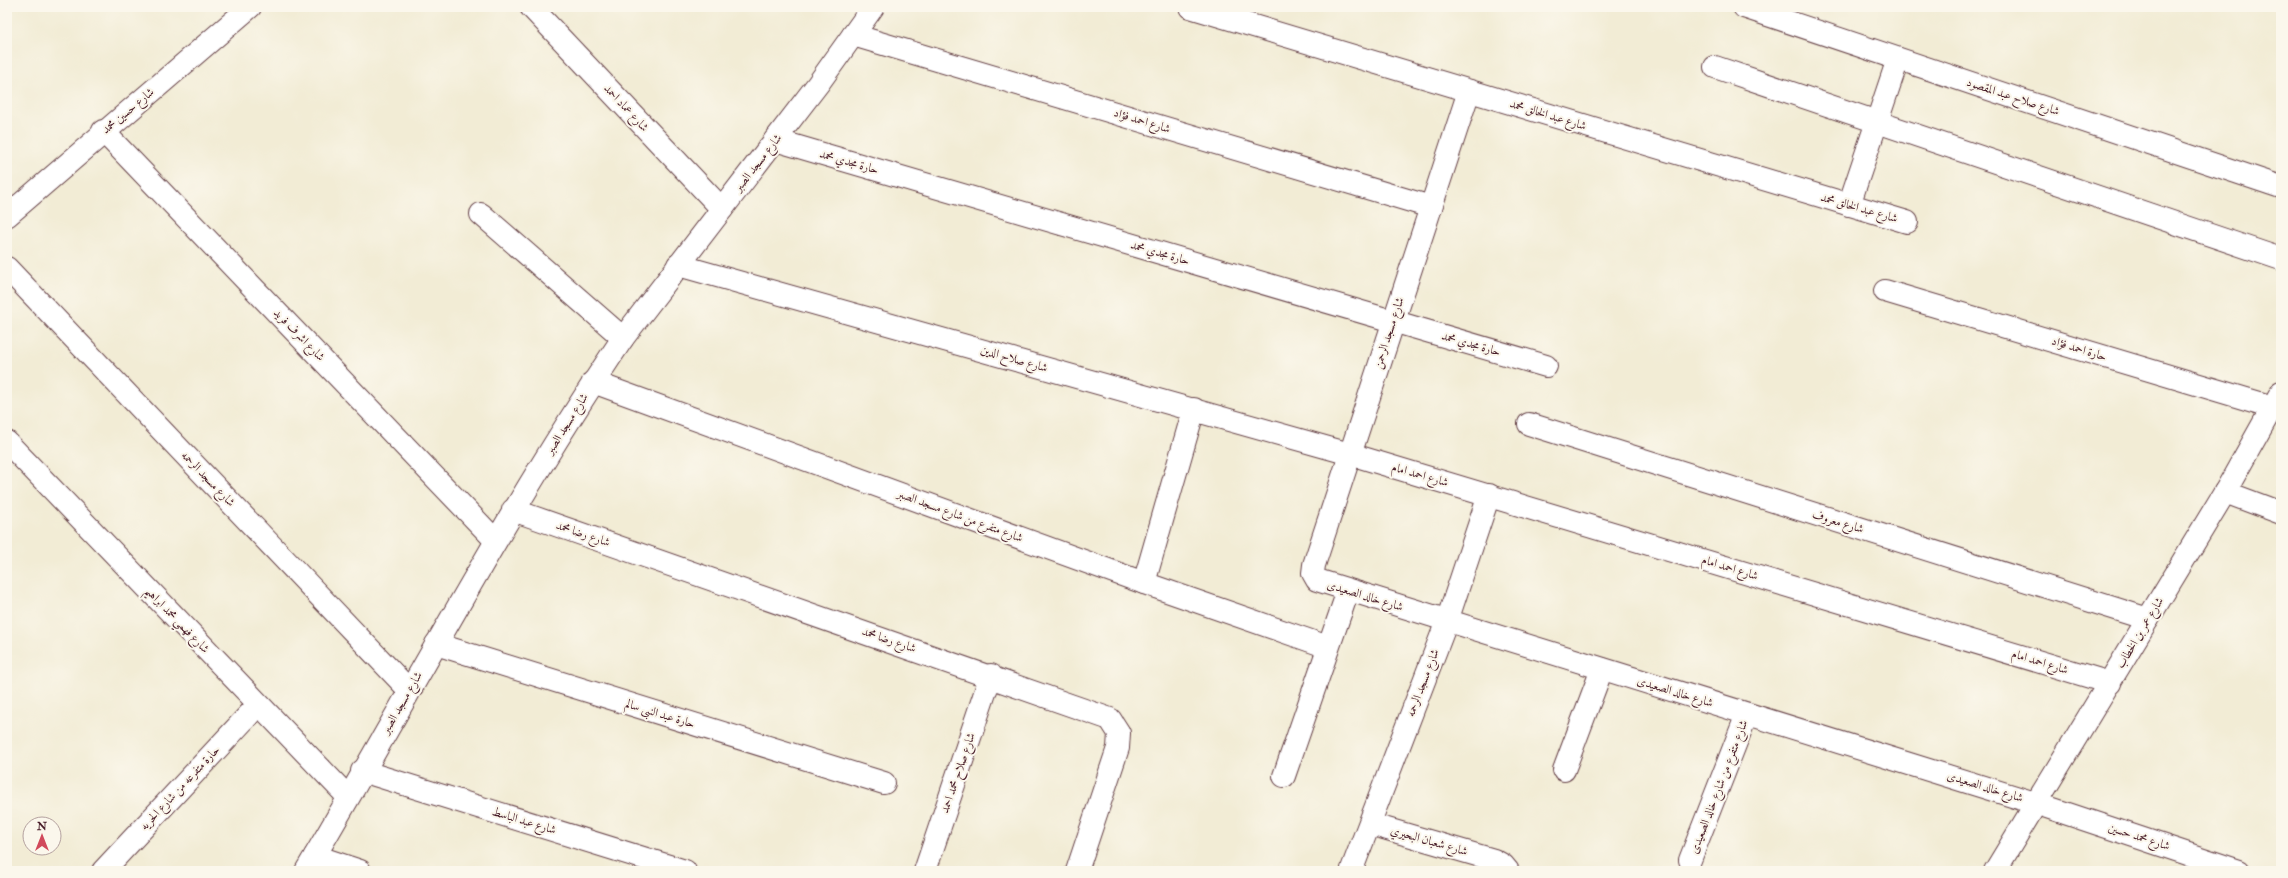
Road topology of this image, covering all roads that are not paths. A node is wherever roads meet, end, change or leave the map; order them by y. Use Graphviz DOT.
graph roads {
  1 [pos="250,7"];
  2 [pos="531,7"];
  3 [pos="873,7"];
  4 [pos="1190,7"];
  5 [pos="1744,7"];
  6 [pos="853,36"];
  7 [pos="1898,58"];
  8 [pos="1715,67"];
  9 [pos="1469,91"];
  10 [pos="1876,122"];
  11 [pos="103,131"];
  12 [pos="775,140"];
  13 [pos="2281,187"];
  14 [pos="1849,205"];
  15 [pos="1431,208"];
  16 [pos="722,209"];
  17 [pos="481,214"];
  18 [pos="7,216"];
  19 [pos="1907,222"];
  20 [pos="2281,260"];
  21 [pos="678,265"];
  22 [pos="7,268"];
  23 [pos="1886,291"];
  24 [pos="1393,321"];
  25 [pos="623,338"];
  26 [pos="1546,366"];
  27 [pos="593,382"];
  28 [pos="2277,400"];
  29 [pos="1194,409"];
  30 [pos="1529,424"];
  31 [pos="7,442"];
  32 [pos="1350,454"];
  33 [pos="2225,492"];
  34 [pos="1489,495"];
  35 [pos="513,510"];
  36 [pos="2281,513"];
  37 [pos="495,540"];
  38 [pos="1314,576"];
  39 [pos="1144,583"];
  40 [pos="1348,591"];
  41 [pos="2148,619"];
  42 [pos="1447,621"];
  43 [pos="436,644"];
  44 [pos="1328,647"];
  45 [pos="1602,669"];
  46 [pos="991,675"];
  47 [pos="2110,683"];
  48 [pos="409,690"];
  49 [pos="258,705"];
  50 [pos="1748,714"];
  51 [pos="1564,770"];
  52 [pos="362,771"];
  53 [pos="1284,776"];
  54 [pos="884,783"];
  55 [pos="348,797"];
  56 [pos="2038,804"];
  57 [pos="1370,824"];
  58 [pos="1690,860"];
  59 [pos="310,864"];
  60 [pos="1352,868"];
  61 [pos="103,871"];
  62 [pos="360,871"];
  63 [pos="685,871"];
  64 [pos="925,871"];
  65 [pos="1077,871"];
  66 [pos="1508,871"];
  67 [pos="1995,871"];
  68 [pos="2240,871"];
  1 -- 11 [label="street, شارع حسين محمد"];
  2 -- 16 [label="street, شارع عماد احمد"];
  3 -- 6 [label="street, شارع مسجد الصبر"];
  4 -- 9 [label="street, شارع عبد الخالق محمد"];
  5 -- 7 [label="street, شارع صلاح عبد المقصود"];
  6 -- 12 [label="street, شارع مسجد الصبر"];
  6 -- 15 [label="street, شارع احمد فؤاد"];
  7 -- 10 [label="street"];
  7 -- 13 [label="street, شارع صلاح عبد المقصود"];
  8 -- 10 [label="street"];
  9 -- 14 [label="street, شارع عبد الخالق محمد"];
  9 -- 15 [label="street, شارع مسجد الرحمن"];
  10 -- 14 [label="street"];
  10 -- 20 [label="street"];
  11 -- 18 [label="street, شارع حسين محمد"];
  11 -- 37 [label="street, شارع اشرف فريد"];
  12 -- 16 [label="street, شارع مسجد الصبر"];
  12 -- 24 [label="street, حارة مجدي محمد"];
  14 -- 19 [label="street, شارع عبد الخالق محمد"];
  15 -- 24 [label="street, شارع مسجد الرحمن"];
  16 -- 21 [label="street, شارع مسجد الصبر"];
  17 -- 25 [label="street"];
  21 -- 25 [label="street, شارع مسجد الصبر"];
  21 -- 29 [label="street, شارع صلاح الدين"];
  22 -- 48 [label="street, شارع مسجد الرحمه"];
  23 -- 28 [label="street, حارة احمد فؤاد"];
  24 -- 26 [label="street, حارة مجدي محمد"];
  24 -- 32 [label="street, شارع مسجد الرحمن"];
  25 -- 27 [label="street, شارع مسجد الصبر"];
  27 -- 35 [label="street, شارع مسجد الصبر"];
  27 -- 39 [label="street, شارع متفرع من شارع مسجد الصبر"];
  28 -- 33 [label="street, شارع عمر بن الخطاب"];
  29 -- 32 [label="street, شارع صلاح الدين"];
  29 -- 39 [label="street"];
  30 -- 41 [label="street, شارع معروف"];
  31 -- 49 [label="street, شارع فهمي محمد ابراهيم"];
  32 -- 34 [label="street, شارع احمد امام"];
  32 -- 38 [label="street, شارع مسجد الرحمن"];
  33 -- 36 [label="street"];
  33 -- 41 [label="street, شارع عمر بن الخطاب"];
  34 -- 42 [label="street, شارع مسجد الرحمه"];
  34 -- 47 [label="street, شارع احمد امام"];
  35 -- 37 [label="street, شارع مسجد الصبر"];
  35 -- 46 [label="street, شارع رضا محمد"];
  37 -- 43 [label="street, شارع مسجد الصبر"];
  38 -- 40 [label="street, شارع خالد الصعيدى"];
  39 -- 44 [label="street, شارع متفرع من شارع مسجد الصبر"];
  40 -- 42 [label="street, شارع خالد الصعيدى"];
  40 -- 44 [label="street"];
  41 -- 47 [label="street, شارع عمر بن الخطاب"];
  42 -- 45 [label="street, شارع خالد الصعيدى"];
  42 -- 57 [label="street, شارع مسجد الرحمه"];
  43 -- 48 [label="street, شارع مسجد الصبر"];
  43 -- 54 [label="street, حارة عبد النبى سالم"];
  44 -- 53 [label="street"];
  45 -- 50 [label="street, شارع خالد الصعيدى"];
  45 -- 51 [label="street"];
  46 -- 64 [label="street, شارع صلاح محمد احمد"];
  46 -- 65 [label="street, شارع رضا محمد"];
  47 -- 56 [label="street, شارع عمر بن الخطاب"];
  48 -- 52 [label="street, شارع مسجد الصبر"];
  49 -- 55 [label="street, شارع فهمي محمد ابراهيم"];
  49 -- 61 [label="street, حارة متفرعه من شارع الحريه"];
  50 -- 56 [label="street, شارع خالد الصعيدى"];
  50 -- 58 [label="street, شارع متفرع من شارع خالد الصعيدى"];
  52 -- 55 [label="street, شارع مسجد الصبر"];
  52 -- 63 [label="street, شارع عبد الباسط"];
  55 -- 59 [label="street, شارع مسجد الصبر"];
  56 -- 67 [label="street, شارع عمر بن الخطاب"];
  56 -- 68 [label="street, شارع محمد حسين"];
  57 -- 60 [label="street, شارع مسجد الرحمه"];
  57 -- 66 [label="street, شارع شعبان البحيري"];
  59 -- 62 [label="street"];
}
